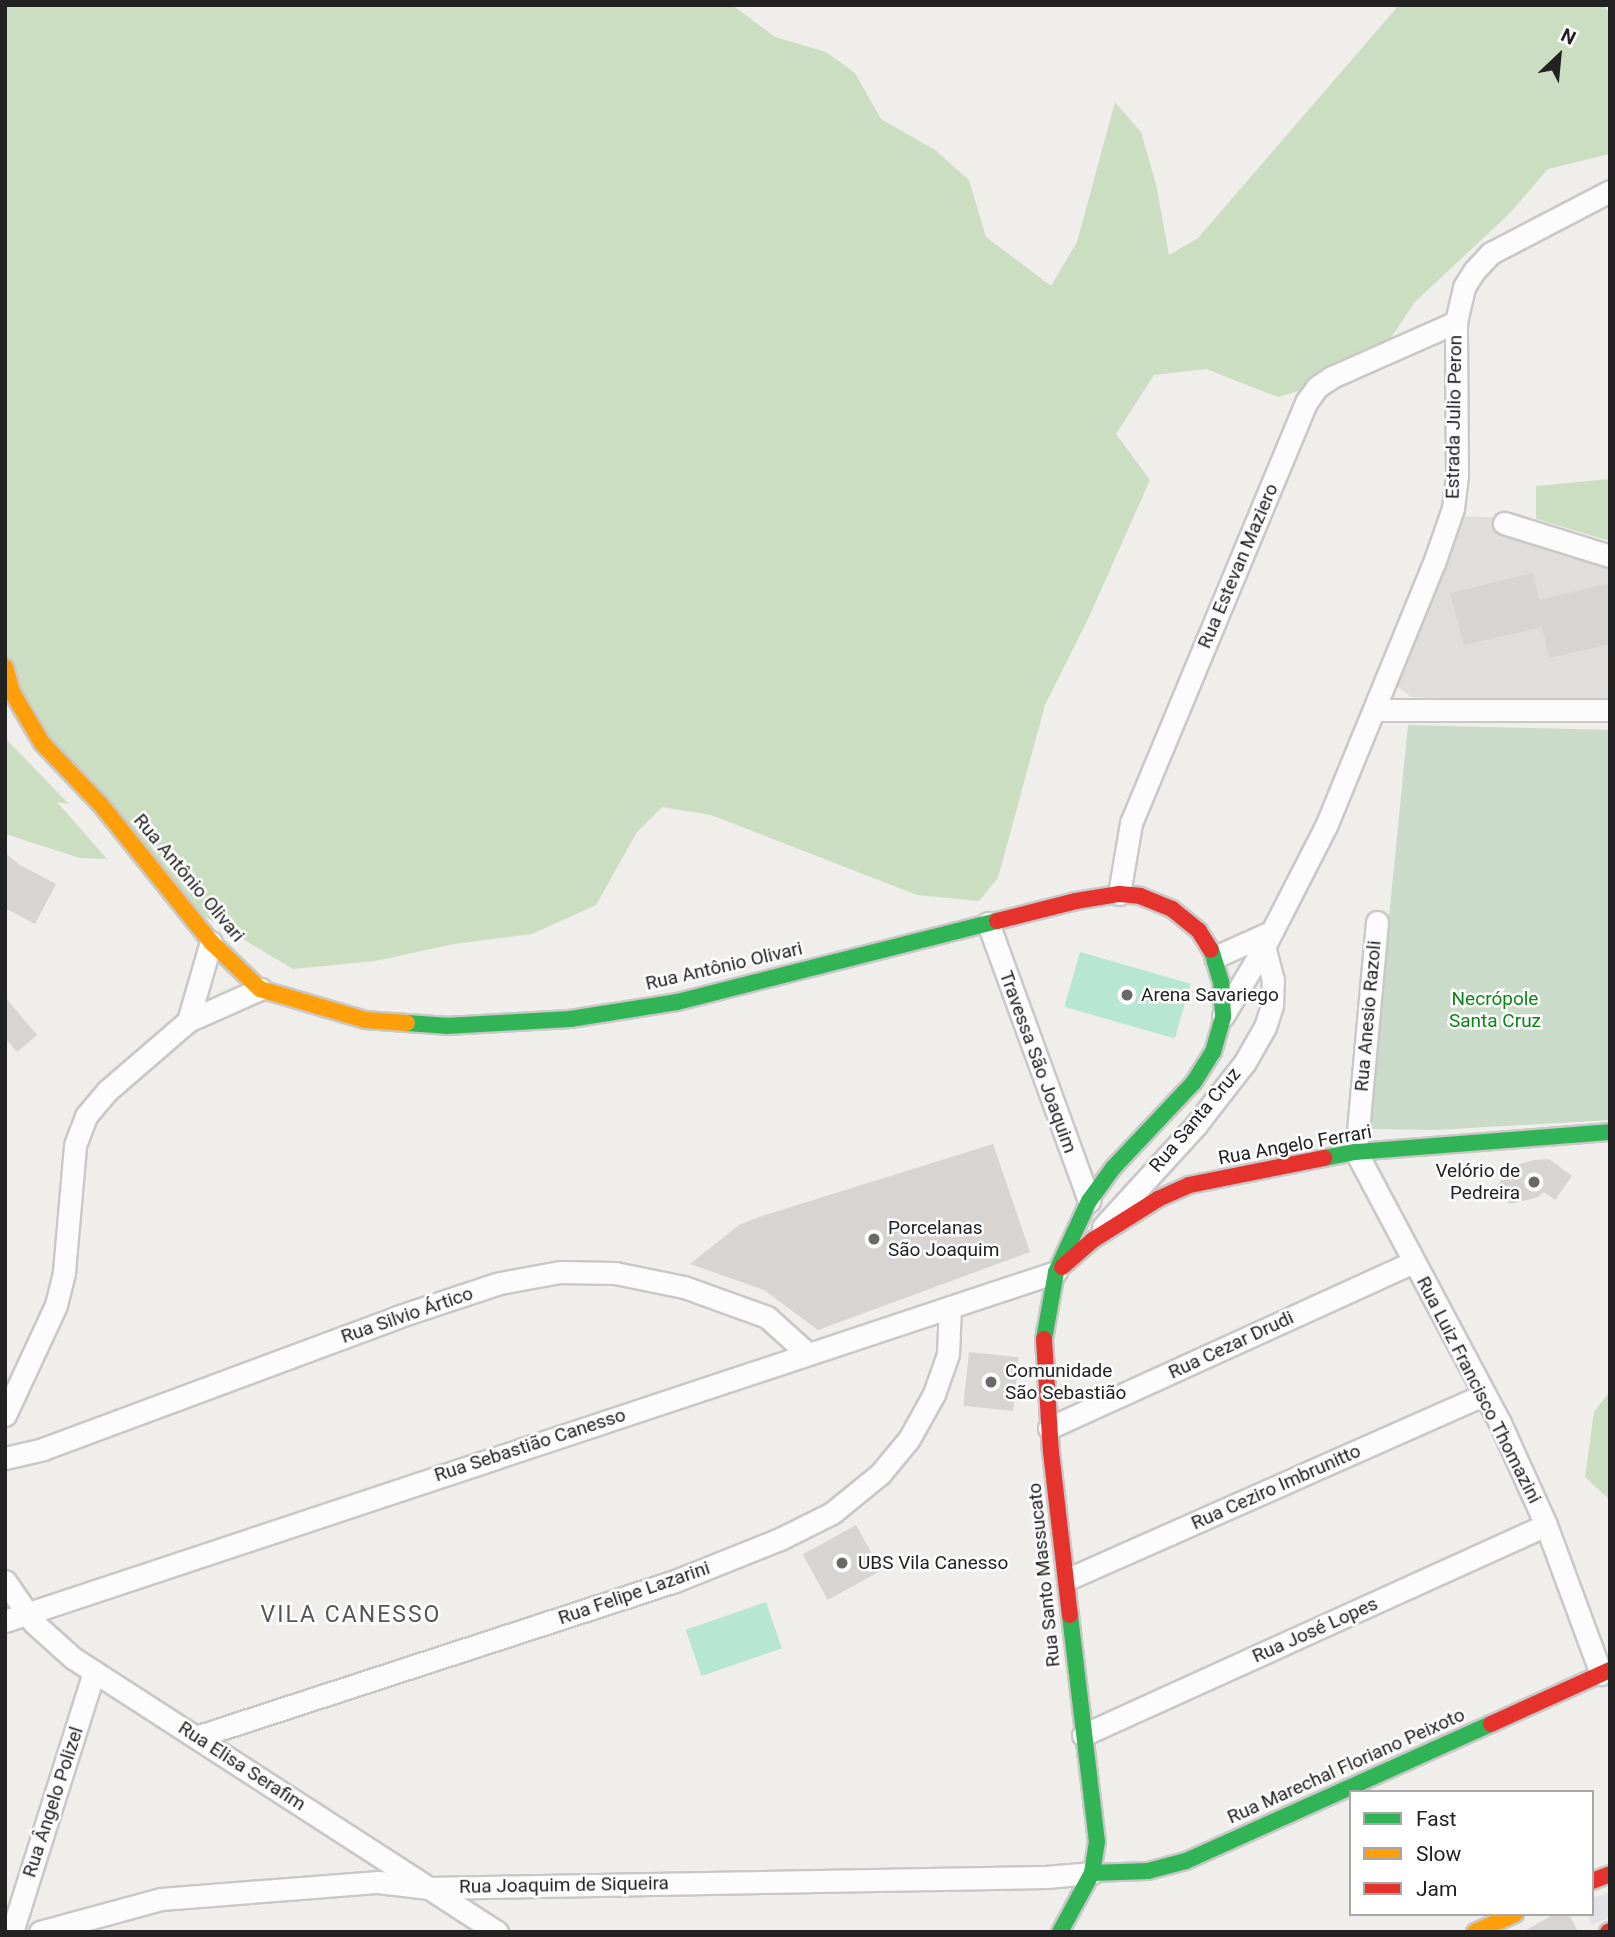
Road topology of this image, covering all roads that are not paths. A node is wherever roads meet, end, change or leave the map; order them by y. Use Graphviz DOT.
graph roads {
  1 [pos="1610,191"];
  2 [pos="1456,322"];
  3 [pos="1504,523"];
  4 [pos="1610,556"];
  5 [pos="5,667"];
  6 [pos="1374,710"];
  7 [pos="1610,710"];
  8 [pos="1119,894"];
  9 [pos="1377,922"];
  10 [pos="988,923"];
  11 [pos="1268,940"];
  12 [pos="211,942"];
  13 [pos="1215,957"];
  14 [pos="260,989"];
  15 [pos="1223,1016"];
  16 [pos="188,1021"];
  17 [pos="1610,1132"];
  18 [pos="1356,1153"];
  19 [pos="1089,1200"];
  20 [pos="1093,1240"];
  21 [pos="1413,1262"];
  22 [pos="1056,1272"];
  23 [pos="950,1307"];
  24 [pos="807,1353"];
  25 [pos="1485,1394"];
  26 [pos="5,1415"];
  27 [pos="1049,1428"];
  28 [pos="5,1458"];
  29 [pos="1546,1525"];
  30 [pos="1068,1579"];
  31 [pos="5,1581"];
  32 [pos="27,1613"];
  33 [pos="5,1622"];
  34 [pos="94,1672"];
  35 [pos="1605,1672"];
  36 [pos="1083,1735"];
  37 [pos="196,1737"];
  38 [pos="1092,1873"];
  39 [pos="429,1888"];
  40 [pos="1511,1916"];
  41 [pos="12,1932"];
  42 [pos="40,1932"];
  43 [pos="497,1932"];
  44 [pos="1060,1932"];
  45 [pos="1475,1932"];
  1 -- 2 [label="street, Estrada Julio Peron"];
  2 -- 6 [label="street, Estrada Julio Peron"];
  2 -- 8 [label="street, Rua Estevan Maziero"];
  3 -- 4 [label="street"];
  5 -- 12 [label="street, Rua Antônio Olivari"];
  6 -- 7 [label="street"];
  6 -- 11 [label="street, Estrada Julio Peron"];
  8 -- 10 [label="street, Rua Antônio Olivari"];
  8 -- 13 [label="street, Rua Antônio Olivari"];
  9 -- 18 [label="street, Rua Anesio Razoli"];
  10 -- 14 [label="street, Rua Antônio Olivari"];
  10 -- 19 [label="street, Travessa São Joaquim"];
  11 -- 13 [label="street"];
  11 -- 15 [label="street, Estrada Julio Peron"];
  11 -- 20 [label="street, Rua Santa Cruz"];
  12 -- 14 [label="street, Rua Antônio Olivari"];
  12 -- 16 [label="street"];
  13 -- 15 [label="street, Rua Antônio Olivari"];
  14 -- 16 [label="street"];
  15 -- 19 [label="street, Rua Antônio Olivari"];
  16 -- 26 [label="street"];
  17 -- 18 [label="street, Rua Angelo Ferrari"];
  18 -- 20 [label="street, Rua Angelo Ferrari"];
  18 -- 21 [label="street, Rua Luiz Francisco Thomazini"];
  19 -- 22 [label="street, Rua Antônio Olivari"];
  20 -- 22 [label="street, Rua Angelo Ferrari"];
  21 -- 25 [label="street, Rua Luiz Francisco Thomazini"];
  21 -- 27 [label="street, Rua Cezar Drudi"];
  22 -- 23 [label="street, Rua Sebastião Canesso"];
  22 -- 27 [label="street, Rua Santo Massucato"];
  23 -- 24 [label="street, Rua Sebastião Canesso"];
  23 -- 37 [label="street, Rua Felipe Lazarini"];
  24 -- 28 [label="street, Rua Silvio Ártico"];
  24 -- 32 [label="street, Rua Sebastião Canesso"];
  25 -- 29 [label="street, Rua Luiz Francisco Thomazini"];
  25 -- 30 [label="street, Rua Ceziro Imbrunitto"];
  27 -- 30 [label="street, Rua Santo Massucato"];
  29 -- 35 [label="street, Rua Luiz Francisco Thomazini"];
  29 -- 36 [label="street, Rua José Lopes"];
  30 -- 36 [label="street, Rua Santo Massucato"];
  31 -- 32 [label="street, Rua Elisa Serafim"];
  32 -- 33 [label="street, Rua Sebastião Canesso"];
  32 -- 34 [label="street, Rua Elisa Serafim"];
  34 -- 37 [label="street, Rua Elisa Serafim"];
  34 -- 41 [label="street, Rua Ângelo Polizel"];
  35 -- 38 [label="street, Rua Marechal Floriano Peixoto"];
  36 -- 38 [label="street, Rua Santo Massucato"];
  37 -- 39 [label="street, Rua Elisa Serafim"];
  38 -- 39 [label="street, Rua Joaquim de Siqueira"];
  38 -- 44 [label="street"];
  39 -- 42 [label="street, Rua Joaquim de Siqueira"];
  39 -- 43 [label="street, Rua Elisa Serafim"];
  40 -- 45 [label="street"];
}
